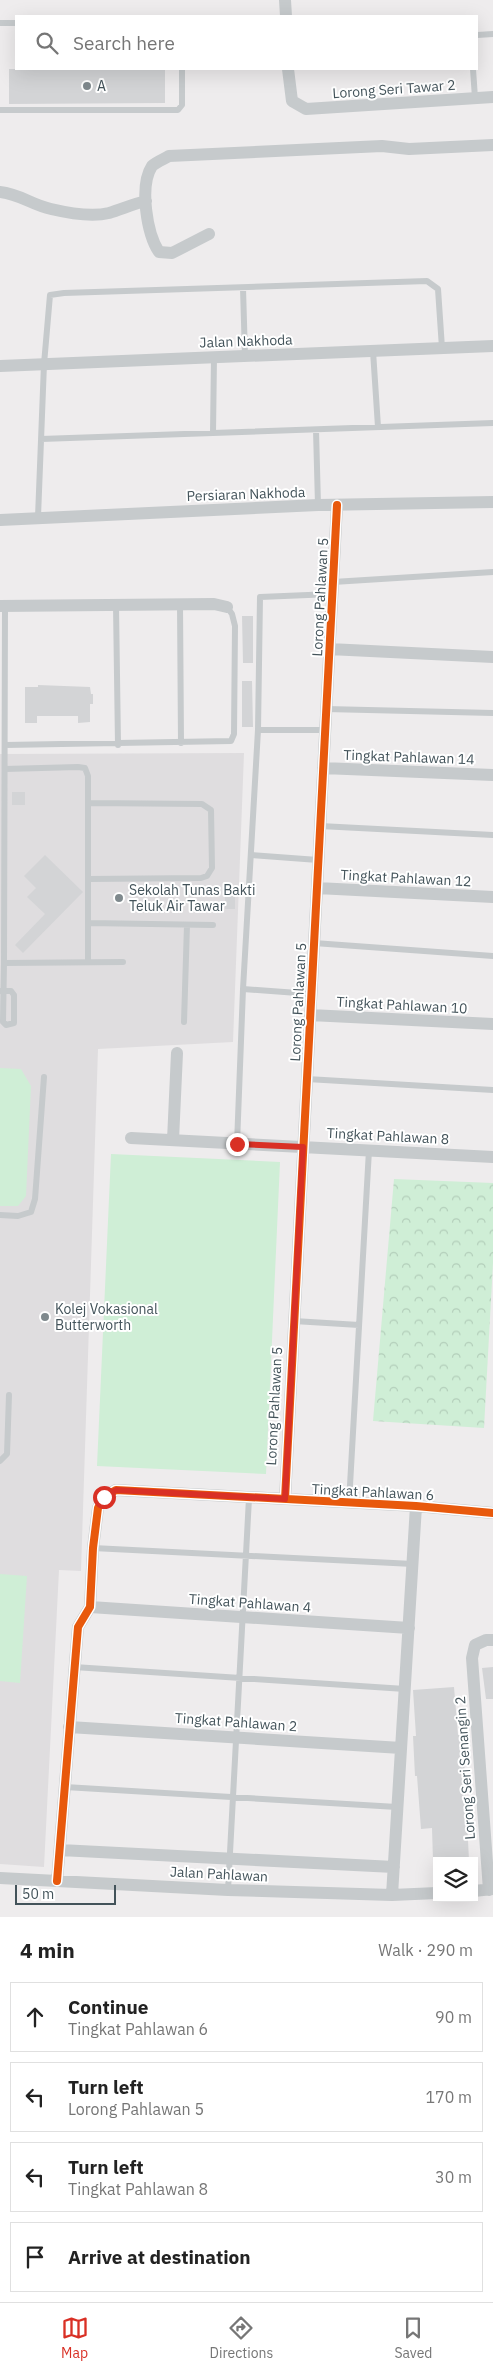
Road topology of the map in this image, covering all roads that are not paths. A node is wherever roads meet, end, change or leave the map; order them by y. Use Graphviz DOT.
graph roads {
  1 [pos="285,0"];
  2 [pos="286,15"];
  3 [pos="0,23"];
  4 [pos="15,23"];
  5 [pos="493,34"];
  6 [pos="478,35"];
  7 [pos="182,70"];
  8 [pos="288,70"];
  9 [pos="473,70"];
  10 [pos="476,98"];
  11 [pos="493,98"];
  12 [pos="0,110"];
  13 [pos="493,145"];
  14 [pos="0,192"];
  15 [pos="146,201"];
  16 [pos="209,234"];
  17 [pos="243,288"];
  18 [pos="493,346"];
  19 [pos="442,348"];
  20 [pos="373,351"];
  21 [pos="245,356"];
  22 [pos="214,357"];
  23 [pos="44,364"];
  24 [pos="0,366"];
  25 [pos="493,423"];
  26 [pos="378,427"];
  27 [pos="316,430"];
  28 [pos="213,433"];
  29 [pos="41,439"];
  30 [pos="493,502"];
  31 [pos="318,506"];
  32 [pos="337,506"];
  33 [pos="38,517"];
  34 [pos="0,520"];
  35 [pos="493,572"];
  36 [pos="333,588"];
  37 [pos="180,604"];
  38 [pos="116,605"];
  39 [pos="3,606"];
  40 [pos="227,607"];
  41 [pos="329,649"];
  42 [pos="493,657"];
  43 [pos="326,709"];
  44 [pos="493,713"];
  45 [pos="258,730"];
  46 [pos="325,730"];
  47 [pos="181,743"];
  48 [pos="5,745"];
  49 [pos="118,745"];
  50 [pos="323,768"];
  51 [pos="5,769"];
  52 [pos="493,775"];
  53 [pos="88,802"];
  54 [pos="320,826"];
  55 [pos="493,835"];
  56 [pos="252,855"];
  57 [pos="318,860"];
  58 [pos="89,879"];
  59 [pos="317,888"];
  60 [pos="493,897"];
  61 [pos="89,923"];
  62 [pos="187,925"];
  63 [pos="213,925"];
  64 [pos="314,944"];
  65 [pos="493,956"];
  66 [pos="88,962"];
  67 [pos="123,962"];
  68 [pos="4,963"];
  69 [pos="243,989"];
  70 [pos="1,991"];
  71 [pos="311,994"];
  72 [pos="310,1015"];
  73 [pos="184,1022"];
  74 [pos="493,1024"];
  75 [pos="177,1053"];
  76 [pos="44,1078"];
  77 [pos="307,1079"];
  78 [pos="493,1090"];
  79 [pos="131,1138"];
  80 [pos="173,1140"];
  81 [pos="237,1144"];
  82 [pos="303,1147"];
  83 [pos="368,1150"];
  84 [pos="493,1157"];
  85 [pos="0,1215"];
  86 [pos="294,1321"];
  87 [pos="359,1325"];
  88 [pos="9,1395"];
  89 [pos="0,1461"];
  90 [pos="248,1498"];
  91 [pos="285,1499"];
  92 [pos="349,1502"];
  93 [pos="416,1506"];
  94 [pos="493,1513"];
  95 [pos="93,1548"];
  96 [pos="246,1556"];
  97 [pos="413,1564"];
  98 [pos="90,1608"];
  99 [pos="242,1618"];
  100 [pos="409,1628"];
  101 [pos="493,1640"];
  102 [pos="74,1667"];
  103 [pos="239,1678"];
  104 [pos="405,1689"];
  105 [pos="70,1726"];
  106 [pos="236,1738"];
  107 [pos="401,1748"];
  108 [pos="64,1787"];
  109 [pos="233,1798"];
  110 [pos="397,1807"];
  111 [pos="60,1850"];
  112 [pos="230,1858"];
  113 [pos="394,1867"];
  114 [pos="0,1878"];
  115 [pos="57,1881"];
  116 [pos="228,1890"];
  117 [pos="491,1890"];
  118 [pos="478,1891"];
  119 [pos="433,1893"];
  120 [pos="392,1895"];
  1 -- 2 [label="street"];
  3 -- 4 [label="lane"];
  5 -- 6 [label="lane"];
  7 -- 12 [label="lane"];
  8 -- 10 [label="street, Lorong Seri Tawar 2"];
  9 -- 10 [label="lane"];
  10 -- 11 [label="street, Lorong Seri Tawar 2"];
  13 -- 15 [label="street"];
  14 -- 15 [label="street"];
  15 -- 16 [label="street"];
  17 -- 19 [label="lane"];
  17 -- 21 [label="lane"];
  17 -- 23 [label="lane"];
  18 -- 19 [label="street, Jalan Nakhoda"];
  19 -- 20 [label="street, Jalan Nakhoda"];
  20 -- 21 [label="street, Jalan Nakhoda"];
  20 -- 26 [label="lane"];
  21 -- 22 [label="street, Jalan Nakhoda"];
  22 -- 23 [label="street, Jalan Nakhoda"];
  22 -- 28 [label="lane"];
  23 -- 24 [label="street, Jalan Nakhoda"];
  23 -- 29 [label="lane"];
  25 -- 26 [label="lane"];
  26 -- 27 [label="lane"];
  27 -- 28 [label="lane"];
  27 -- 31 [label="lane"];
  28 -- 29 [label="lane"];
  29 -- 33 [label="lane"];
  30 -- 32 [label="street, Persiaran Nakhoda"];
  31 -- 32 [label="street, Persiaran Nakhoda"];
  31 -- 33 [label="street, Persiaran Nakhoda"];
  32 -- 36 [label="street, Lorong Pahlawan 5"];
  33 -- 34 [label="street, Persiaran Nakhoda"];
  35 -- 36 [label="lane"];
  36 -- 41 [label="street, Lorong Pahlawan 5"];
  36 -- 45 [label="lane"];
  37 -- 38 [label="street"];
  37 -- 40 [label="street"];
  37 -- 47 [label="lane"];
  38 -- 39 [label="street"];
  38 -- 49 [label="lane"];
  39 -- 48 [label="lane"];
  40 -- 47 [label="lane"];
  41 -- 42 [label="street"];
  41 -- 43 [label="street, Lorong Pahlawan 5"];
  43 -- 44 [label="lane"];
  43 -- 46 [label="street, Lorong Pahlawan 5"];
  45 -- 46 [label="lane"];
  45 -- 56 [label="lane"];
  46 -- 50 [label="street, Lorong Pahlawan 5"];
  47 -- 49 [label="lane"];
  48 -- 49 [label="lane"];
  48 -- 51 [label="lane"];
  50 -- 52 [label="street, Tingkat Pahlawan 14"];
  50 -- 54 [label="street, Lorong Pahlawan 5"];
  51 -- 53 [label="lane"];
  51 -- 68 [label="lane"];
  53 -- 58 [label="lane"];
  53 -- 58 [label="lane"];
  54 -- 55 [label="lane"];
  54 -- 57 [label="street, Lorong Pahlawan 5"];
  56 -- 57 [label="lane"];
  56 -- 69 [label="lane"];
  57 -- 59 [label="street, Lorong Pahlawan 5"];
  58 -- 61 [label="lane"];
  59 -- 60 [label="street, Tingkat Pahlawan 12"];
  59 -- 64 [label="street, Lorong Pahlawan 5"];
  61 -- 62 [label="lane"];
  61 -- 66 [label="lane"];
  62 -- 63 [label="lane"];
  62 -- 73 [label="lane"];
  64 -- 65 [label="lane"];
  64 -- 71 [label="street, Lorong Pahlawan 5"];
  66 -- 67 [label="lane"];
  66 -- 68 [label="lane"];
  68 -- 70 [label="lane"];
  69 -- 71 [label="lane"];
  69 -- 81 [label="lane"];
  70 -- 70 [label="lane"];
  71 -- 72 [label="street, Lorong Pahlawan 5"];
  72 -- 74 [label="street, Tingkat Pahlawan 10"];
  72 -- 77 [label="street, Lorong Pahlawan 5"];
  75 -- 80 [label="street"];
  76 -- 85 [label="lane"];
  77 -- 78 [label="lane"];
  77 -- 82 [label="street, Lorong Pahlawan 5"];
  79 -- 80 [label="street, Tingkat Pahlawan 8"];
  80 -- 81 [label="street, Tingkat Pahlawan 8"];
  81 -- 82 [label="street, Tingkat Pahlawan 8"];
  82 -- 83 [label="street, Tingkat Pahlawan 8"];
  82 -- 86 [label="street, Lorong Pahlawan 5"];
  83 -- 84 [label="street, Tingkat Pahlawan 8"];
  83 -- 87 [label="lane"];
  86 -- 87 [label="lane"];
  86 -- 91 [label="street, Lorong Pahlawan 5"];
  87 -- 92 [label="lane"];
  88 -- 89 [label="lane"];
  90 -- 91 [label="street, Tingkat Pahlawan 6"];
  90 -- 95 [label="street, Tingkat Pahlawan 6"];
  90 -- 96 [label="lane"];
  91 -- 92 [label="street, Tingkat Pahlawan 6"];
  92 -- 93 [label="street, Tingkat Pahlawan 6"];
  93 -- 94 [label="street, Tingkat Pahlawan 6"];
  93 -- 97 [label="street"];
  95 -- 96 [label="lane"];
  95 -- 98 [label="street"];
  96 -- 97 [label="lane"];
  96 -- 99 [label="lane"];
  97 -- 100 [label="street"];
  98 -- 99 [label="street, Tingkat Pahlawan 4"];
  98 -- 102 [label="street"];
  99 -- 100 [label="street, Tingkat Pahlawan 4"];
  99 -- 103 [label="lane"];
  100 -- 104 [label="street"];
  101 -- 117 [label="street, Lorong Seri Senangin 2"];
  102 -- 103 [label="lane"];
  102 -- 105 [label="street"];
  103 -- 104 [label="lane"];
  103 -- 106 [label="lane"];
  104 -- 107 [label="street"];
  105 -- 106 [label="street, Tingkat Pahlawan 2"];
  105 -- 108 [label="street"];
  106 -- 107 [label="street, Tingkat Pahlawan 2"];
  106 -- 109 [label="lane"];
  107 -- 110 [label="street"];
  108 -- 109 [label="lane"];
  108 -- 111 [label="street"];
  109 -- 110 [label="lane"];
  109 -- 112 [label="lane"];
  110 -- 113 [label="street"];
  111 -- 112 [label="street, Jalan Pahlawan"];
  111 -- 115 [label="street"];
  112 -- 113 [label="street, Jalan Pahlawan"];
  112 -- 116 [label="lane"];
  113 -- 120 [label="street"];
  114 -- 115 [label="street, Jalan Pahlawan"];
  115 -- 116 [label="street, Jalan Pahlawan"];
  116 -- 120 [label="street, Jalan Pahlawan"];
  117 -- 118 [label="street"];
  119 -- 120 [label="street, Jalan Pahlawan"];
}
